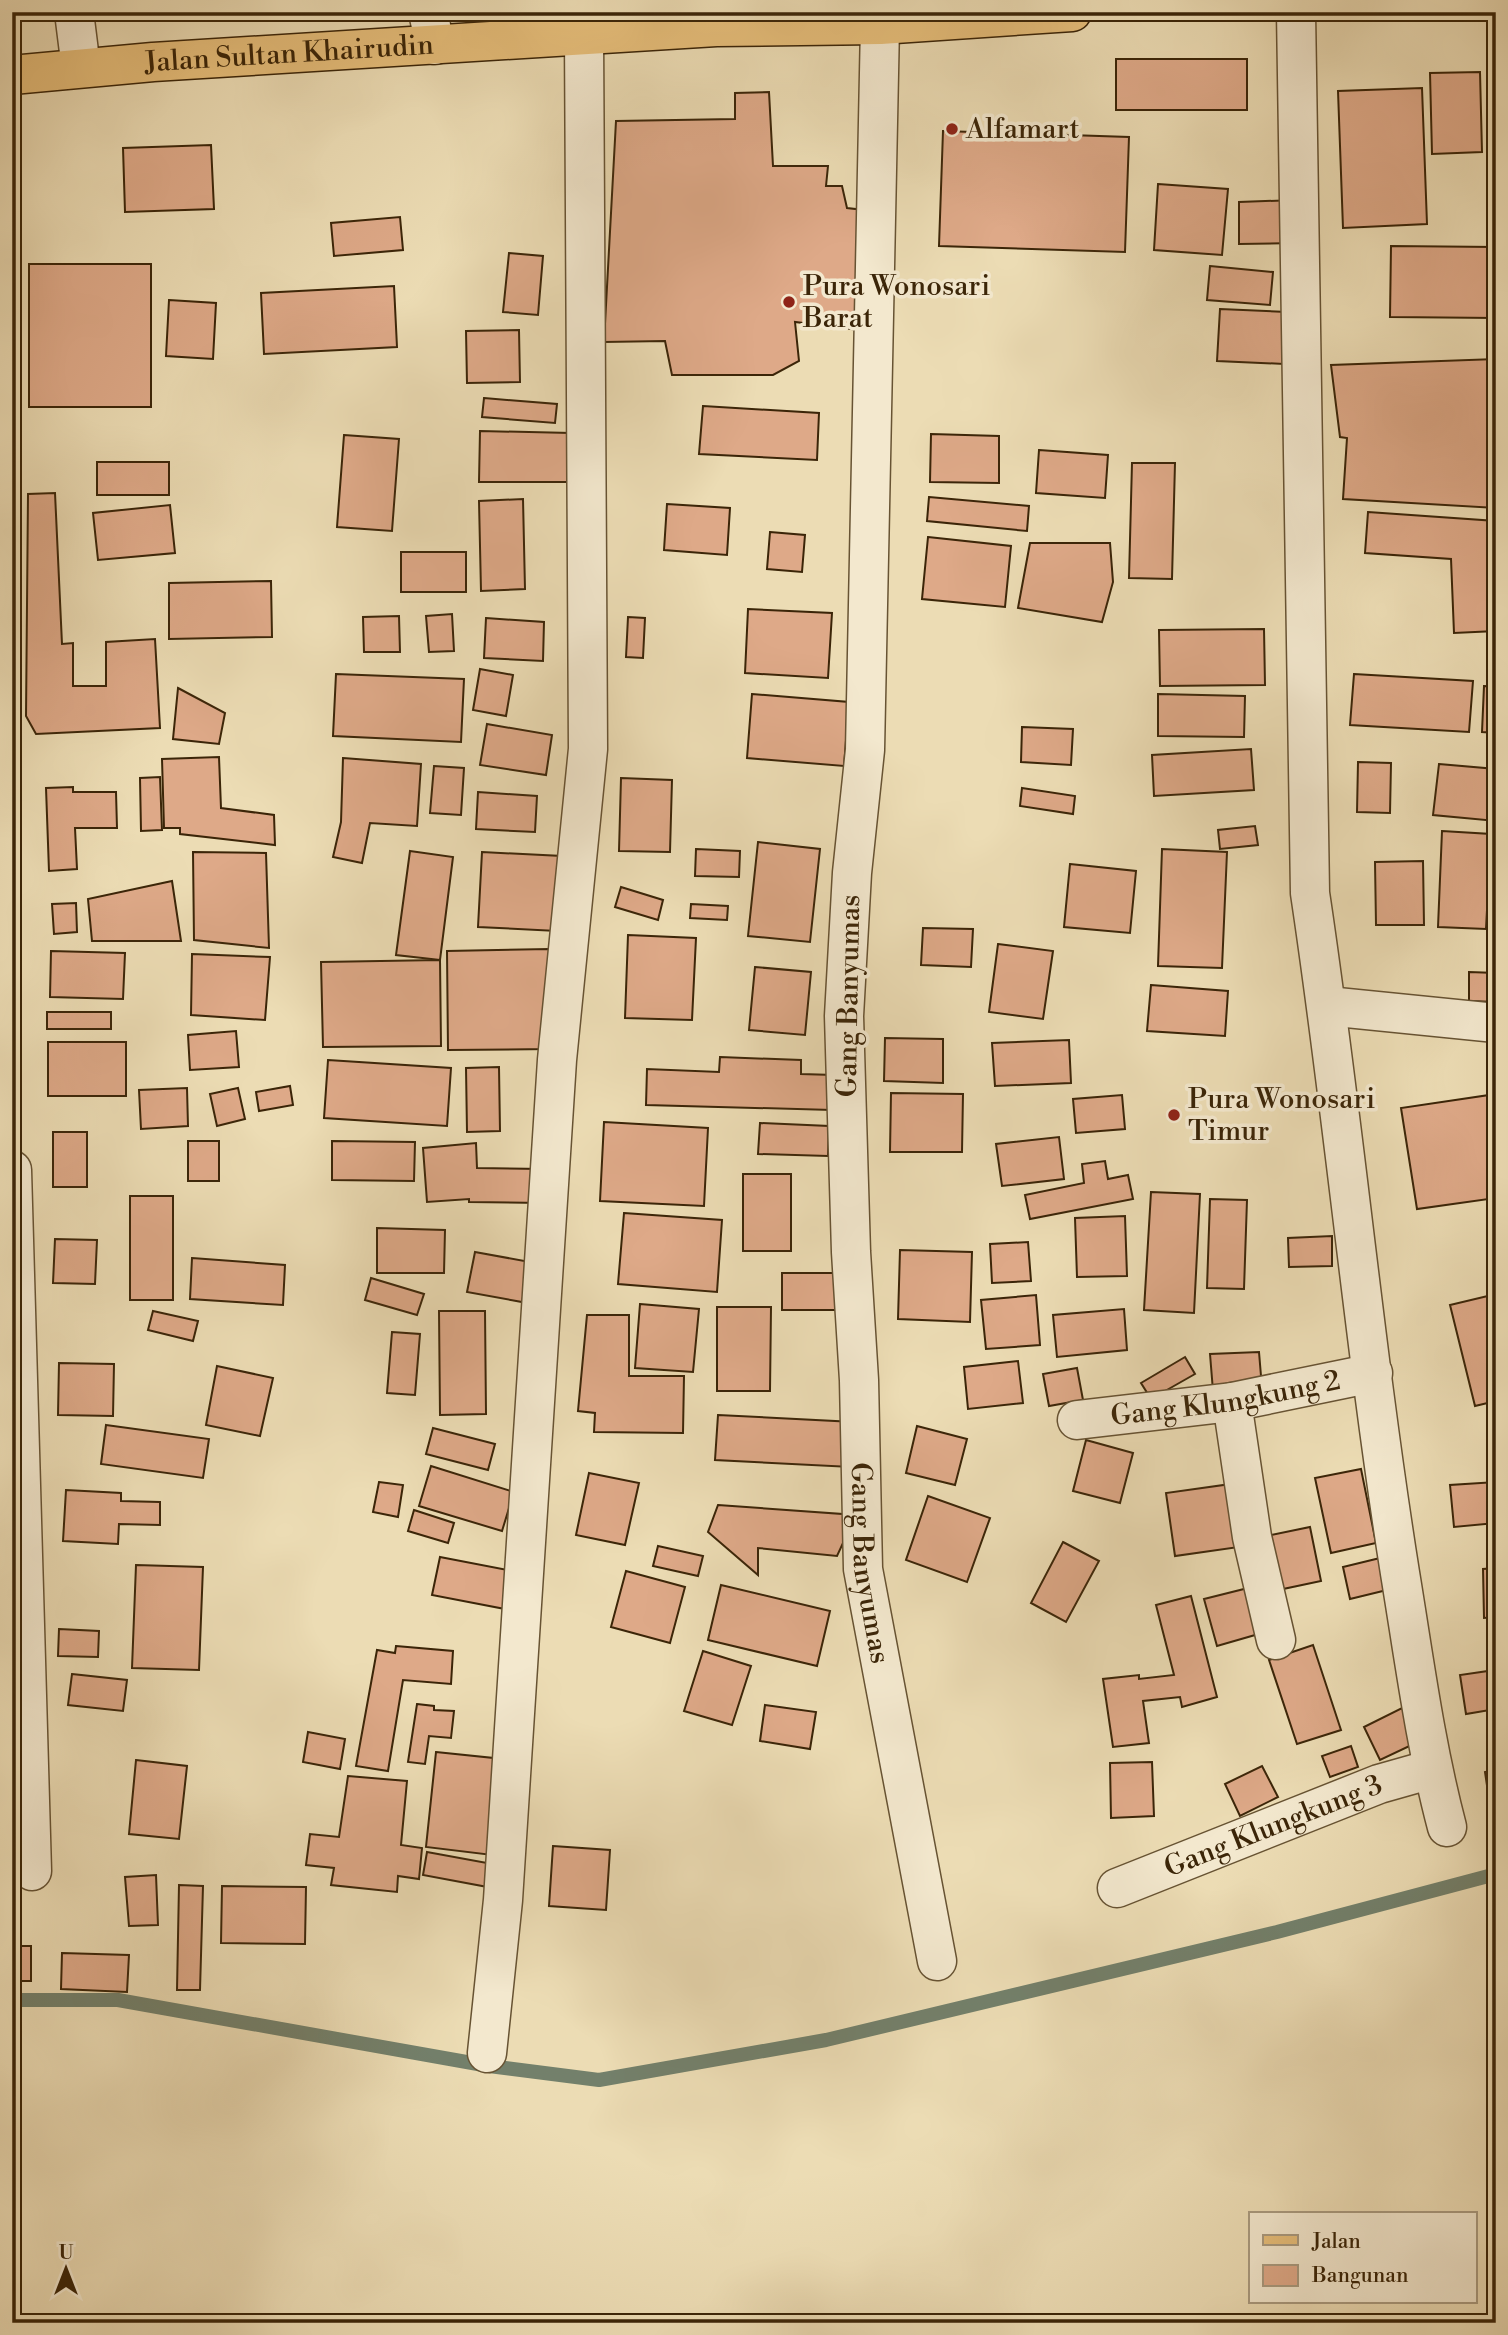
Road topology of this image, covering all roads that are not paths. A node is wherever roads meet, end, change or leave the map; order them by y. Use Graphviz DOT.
graph roads {
  1 [pos="74,12"];
  2 [pos="1072,12"];
  3 [pos="1296,12"];
  4 [pos="715,19"];
  5 [pos="880,25"];
  6 [pos="431,29"];
  7 [pos="584,35"];
  8 [pos="81,68"];
  9 [pos="12,75"];
  10 [pos="1327,1006"];
  11 [pos="1496,1023"];
  12 [pos="12,1170"];
  13 [pos="1373,1373"];
  14 [pos="1232,1402"];
  15 [pos="1077,1420"];
  16 [pos="1276,1640"];
  17 [pos="1432,1769"];
  18 [pos="1447,1827"];
  19 [pos="33,1871"];
  20 [pos="1117,1888"];
  21 [pos="937,1961"];
  22 [pos="487,2053"];
  1 -- 8 [label="street"];
  2 -- 5 [label="main road, Jalan Sultan Khairudin"];
  3 -- 10 [label="street"];
  4 -- 5 [label="main road, Jalan Sultan Khairudin"];
  4 -- 7 [label="main road, Jalan Sultan Khairudin"];
  5 -- 21 [label="street, Gang Banyumas"];
  6 -- 7 [label="main road, Jalan Sultan Khairudin"];
  6 -- 8 [label="main road, Jalan Sultan Khairudin"];
  7 -- 22 [label="street"];
  8 -- 9 [label="main road, Jalan Sultan Khairudin"];
  10 -- 11 [label="street"];
  10 -- 13 [label="street"];
  12 -- 19 [label="street"];
  13 -- 14 [label="street, Gang Klungkung 2"];
  13 -- 17 [label="street"];
  14 -- 15 [label="street, Gang Klungkung 2"];
  14 -- 16 [label="street"];
  17 -- 18 [label="street"];
  17 -- 20 [label="street, Gang Klungkung 3"];
}
